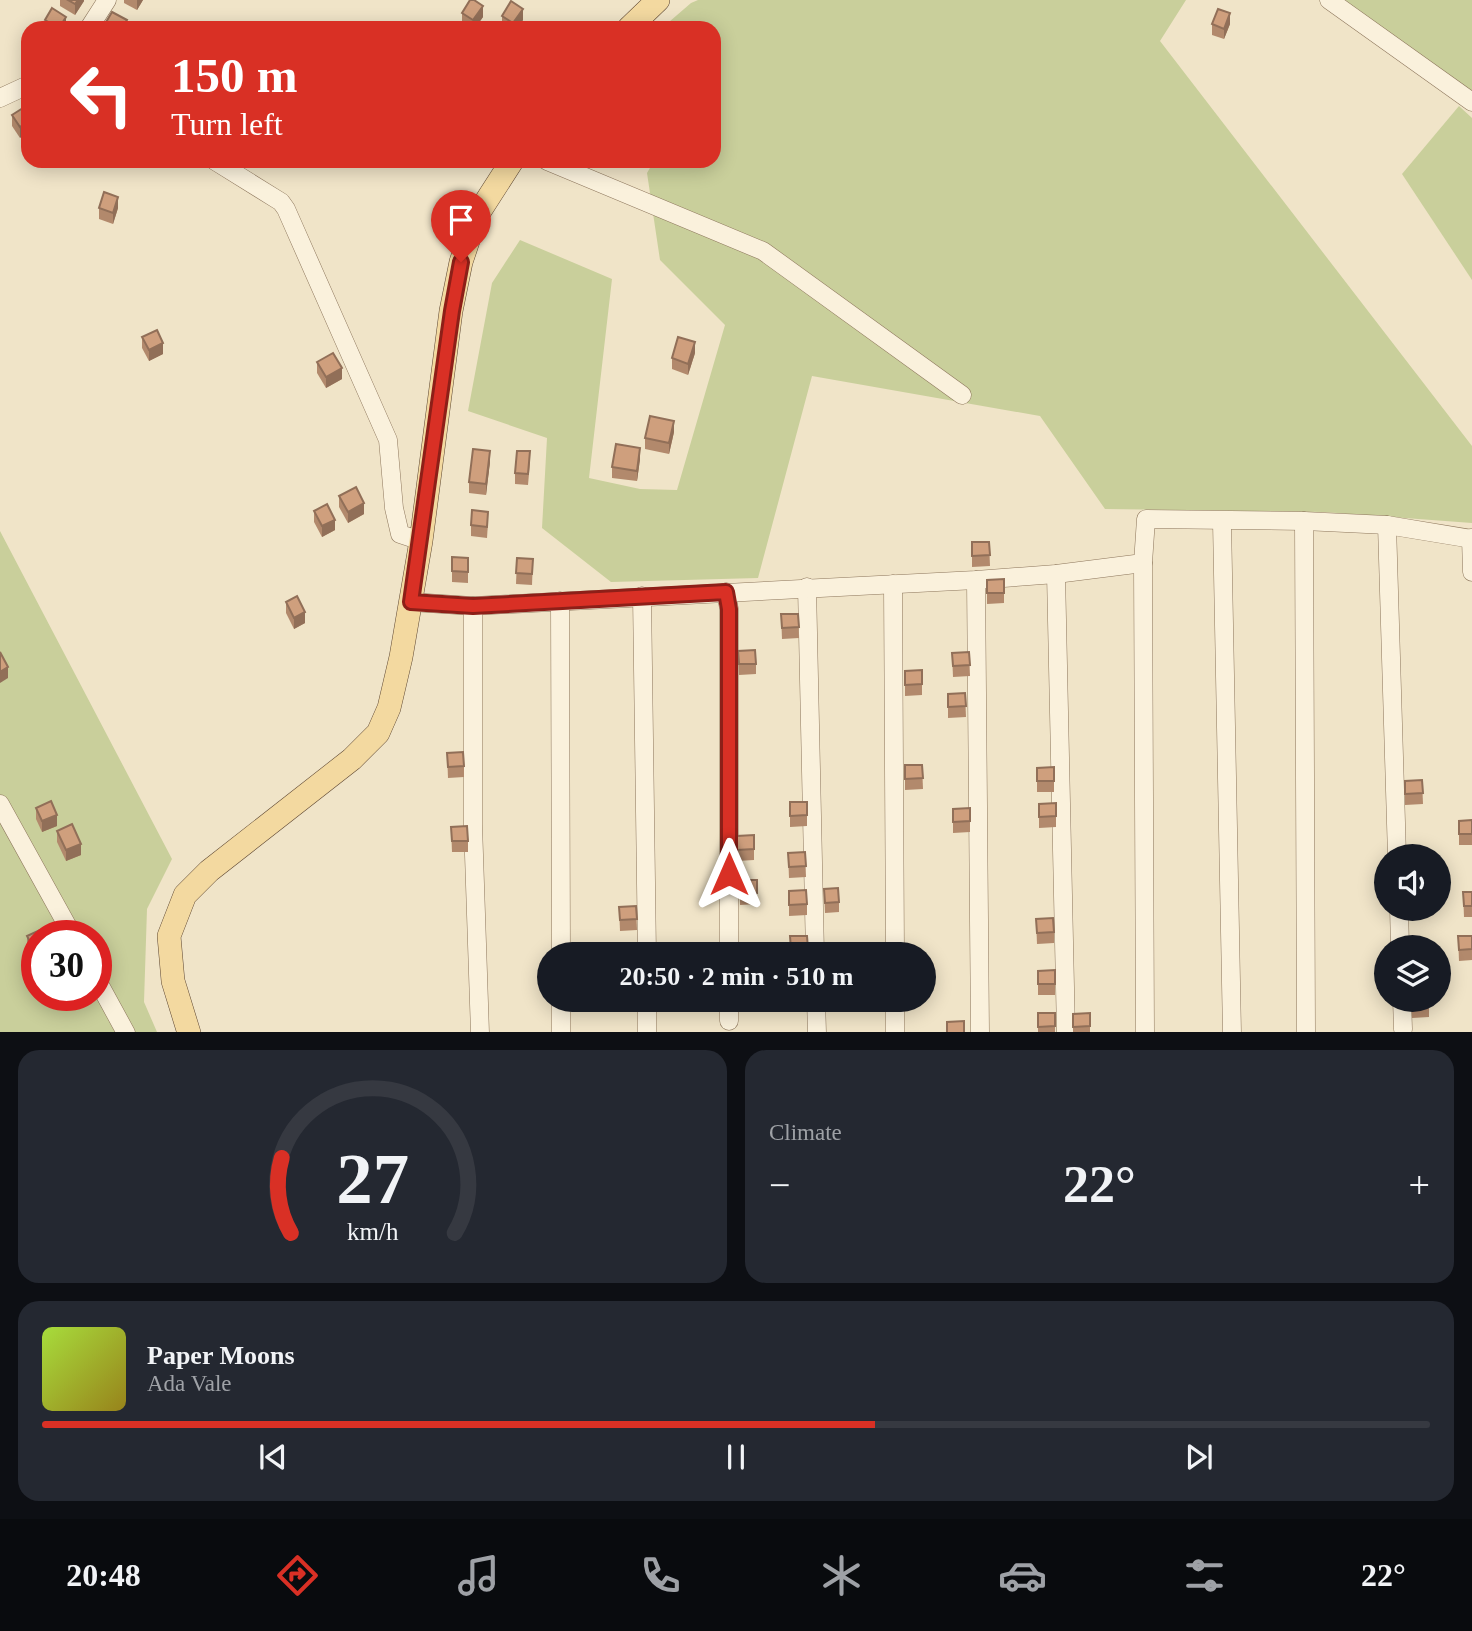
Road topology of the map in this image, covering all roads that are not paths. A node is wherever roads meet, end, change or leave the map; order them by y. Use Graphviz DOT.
graph roads {
  1 [pos="107,0"];
  2 [pos="658,0"];
  3 [pos="1329,0"];
  4 [pos="94,21"];
  5 [pos="636,21"];
  6 [pos="21,88"];
  7 [pos="0,98"];
  8 [pos="1472,102"];
  9 [pos="226,168"];
  10 [pos="508,168"];
  11 [pos="564,168"];
  12 [pos="962,395"];
  13 [pos="1304,521"];
  14 [pos="1222,522"];
  15 [pos="1387,525"];
  16 [pos="1471,538"];
  17 [pos="421,541"];
  18 [pos="1143,563"];
  19 [pos="1472,572"];
  20 [pos="1056,574"];
  21 [pos="976,580"];
  22 [pos="893,584"];
  23 [pos="807,587"];
  24 [pos="726,592"];
  25 [pos="642,596"];
  26 [pos="560,601"];
  27 [pos="411,602"];
  28 [pos="473,606"];
  29 [pos="0,804"];
  30 [pos="1397,844"];
  31 [pos="64,920"];
  32 [pos="561,942"];
  33 [pos="646,942"];
  34 [pos="729,942"];
  35 [pos="815,942"];
  36 [pos="895,942"];
  37 [pos="112,1007"];
  38 [pos="561,1012"];
  39 [pos="647,1012"];
  40 [pos="729,1012"];
  41 [pos="816,1012"];
  42 [pos="895,1012"];
  43 [pos="1402,1012"];
  44 [pos="729,1021"];
  45 [pos="1403,1029"];
  46 [pos="126,1032"];
  47 [pos="189,1032"];
  48 [pos="480,1032"];
  49 [pos="561,1032"];
  50 [pos="648,1032"];
  51 [pos="817,1032"];
  52 [pos="895,1032"];
  53 [pos="980,1032"];
  54 [pos="1066,1032"];
  55 [pos="1145,1032"];
  56 [pos="1232,1032"];
  57 [pos="1306,1032"];
  1 -- 4 [label="street"];
  2 -- 5 [label="main road"];
  3 -- 8 [label="street"];
  6 -- 7 [label="street"];
  9 -- 17 [label="street"];
  10 -- 17 [label="main road"];
  11 -- 12 [label="street"];
  13 -- 14 [label="street"];
  13 -- 15 [label="street"];
  13 -- 57 [label="street"];
  14 -- 18 [label="street"];
  14 -- 56 [label="street"];
  15 -- 16 [label="street"];
  15 -- 30 [label="street"];
  16 -- 19 [label="street"];
  17 -- 27 [label="main road"];
  18 -- 20 [label="street"];
  18 -- 55 [label="street"];
  20 -- 21 [label="street"];
  20 -- 54 [label="street"];
  21 -- 22 [label="street"];
  21 -- 53 [label="street"];
  22 -- 23 [label="street"];
  22 -- 36 [label="street"];
  23 -- 24 [label="street"];
  23 -- 35 [label="street"];
  24 -- 25 [label="street"];
  24 -- 34 [label="street"];
  25 -- 26 [label="street"];
  25 -- 33 [label="street"];
  26 -- 28 [label="street"];
  26 -- 32 [label="street"];
  27 -- 28 [label="street"];
  27 -- 47 [label="main road"];
  28 -- 48 [label="street"];
  29 -- 31 [label="street"];
  37 -- 46 [label="street"];
  38 -- 49 [label="street"];
  39 -- 50 [label="street"];
  40 -- 44 [label="street"];
  41 -- 51 [label="street"];
  42 -- 52 [label="street"];
  43 -- 45 [label="street"];
}
